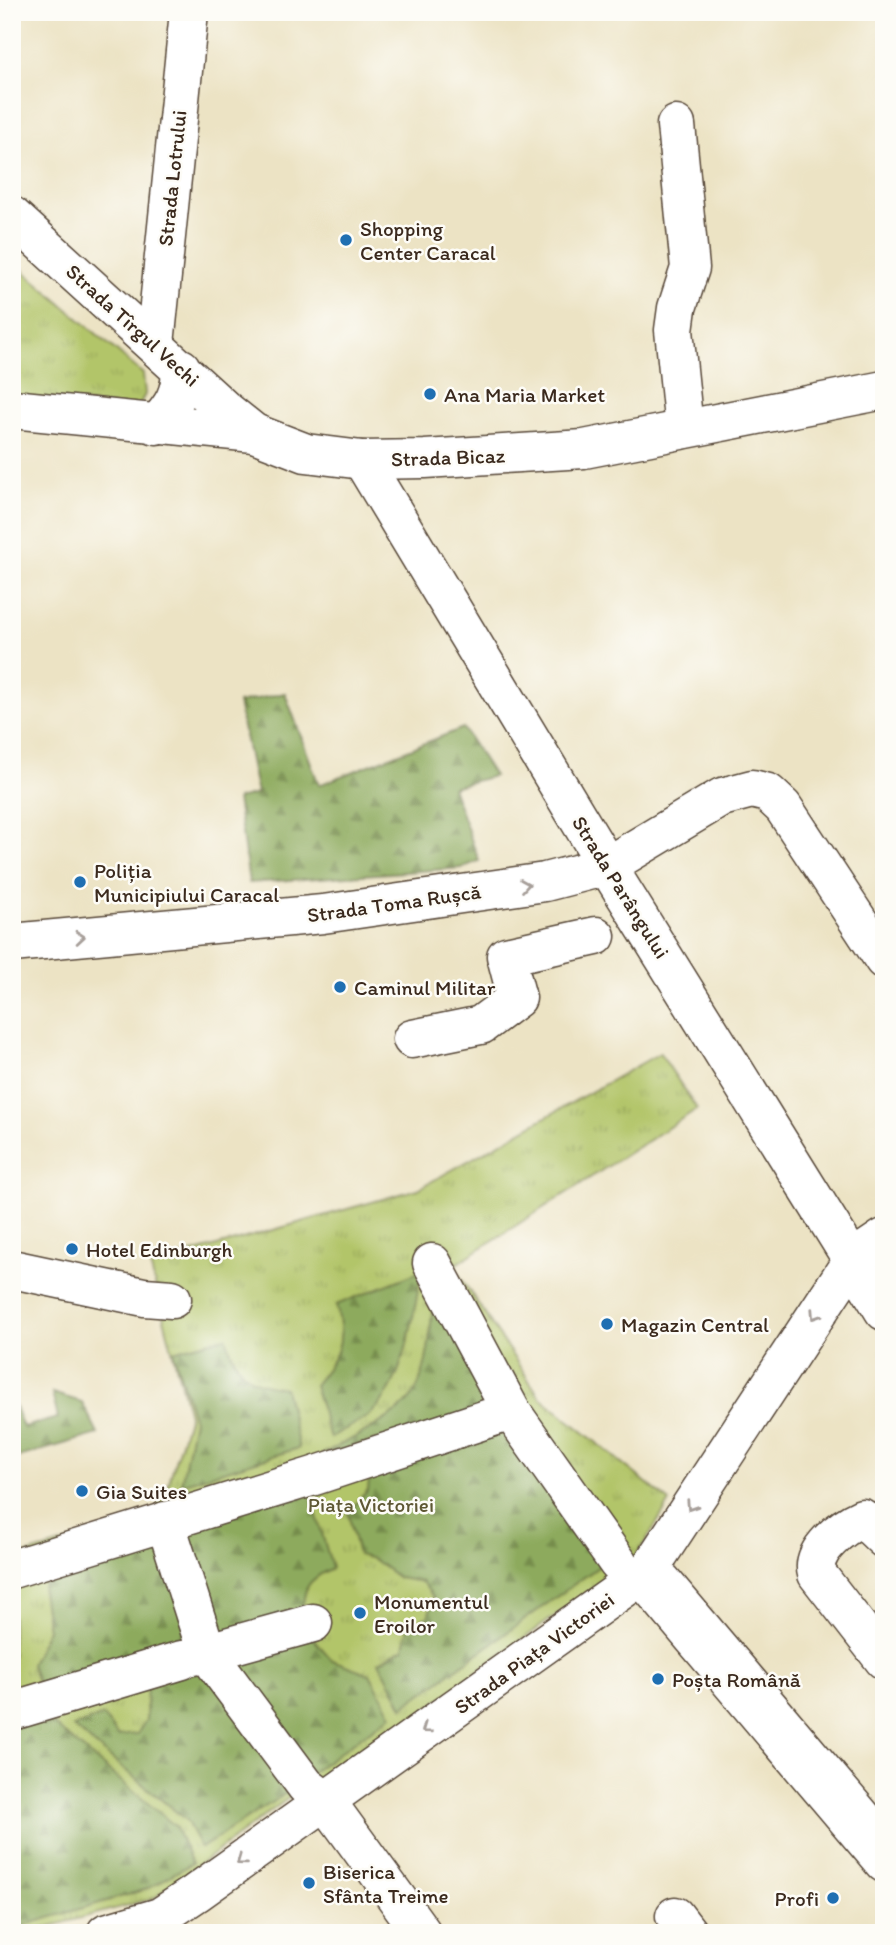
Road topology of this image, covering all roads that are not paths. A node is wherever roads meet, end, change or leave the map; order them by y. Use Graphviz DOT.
graph roads {
  1 [pos="189,12"];
  2 [pos="676,125"];
  3 [pos="12,216"];
  4 [pos="168,356"];
  5 [pos="884,390"];
  6 [pos="12,409"];
  7 [pos="156,425"];
  8 [pos="684,429"];
  9 [pos="254,433"];
  10 [pos="362,460"];
  11 [pos="607,866"];
  12 [pos="596,936"];
  13 [pos="879,941"];
  14 [pos="12,943"];
  15 [pos="412,1040"];
  16 [pos="868,1248"];
  17 [pos="432,1263"];
  18 [pos="12,1269"];
  19 [pos="172,1299"];
  20 [pos="884,1311"];
  21 [pos="511,1410"];
  22 [pos="165,1521"];
  23 [pos="884,1539"];
  24 [pos="618,1563"];
  25 [pos="12,1569"];
  26 [pos="313,1623"];
  27 [pos="194,1656"];
  28 [pos="884,1660"];
  29 [pos="12,1711"];
  30 [pos="326,1801"];
  31 [pos="884,1843"];
  32 [pos="884,1863"];
  33 [pos="106,1933"];
  34 [pos="422,1933"];
  1 -- 4 [label="street, Strada Lotrului"];
  2 -- 8 [label="street"];
  3 -- 4 [label="street, Strada Tîrgul Vechi"];
  4 -- 7 [label="street, Strada Lotrului"];
  4 -- 9 [label="street, Strada Tîrgul Vechi"];
  5 -- 8 [label="street, Strada Bicaz"];
  6 -- 7 [label="street, Strada Bicaz"];
  7 -- 9 [label="street, Strada Bicaz"];
  8 -- 10 [label="street, Strada Bicaz"];
  9 -- 10 [label="street, Strada Bicaz"];
  10 -- 11 [label="street, Strada Parângului"];
  11 -- 13 [label="street, Strada Toma Rușcă"];
  14 -- 11 [label="street, Strada Toma Rușcă, one-way"];
  11 -- 16 [label="street, Strada Parângului"];
  12 -- 15 [label="street"];
  16 -- 20 [label="street, Strada Parângului"];
  16 -- 30 [label="street, Strada Piața Victoriei, one-way"];
  17 -- 21 [label="street"];
  18 -- 19 [label="street"];
  21 -- 22 [label="street"];
  21 -- 24 [label="street"];
  22 -- 25 [label="street"];
  22 -- 27 [label="street"];
  23 -- 28 [label="street"];
  26 -- 27 [label="street"];
  27 -- 29 [label="street"];
  27 -- 30 [label="street"];
  30 -- 33 [label="street, Strada Piața Victoriei, one-way"];
  30 -- 34 [label="street"];
  31 -- 32 [label="street"];
}
